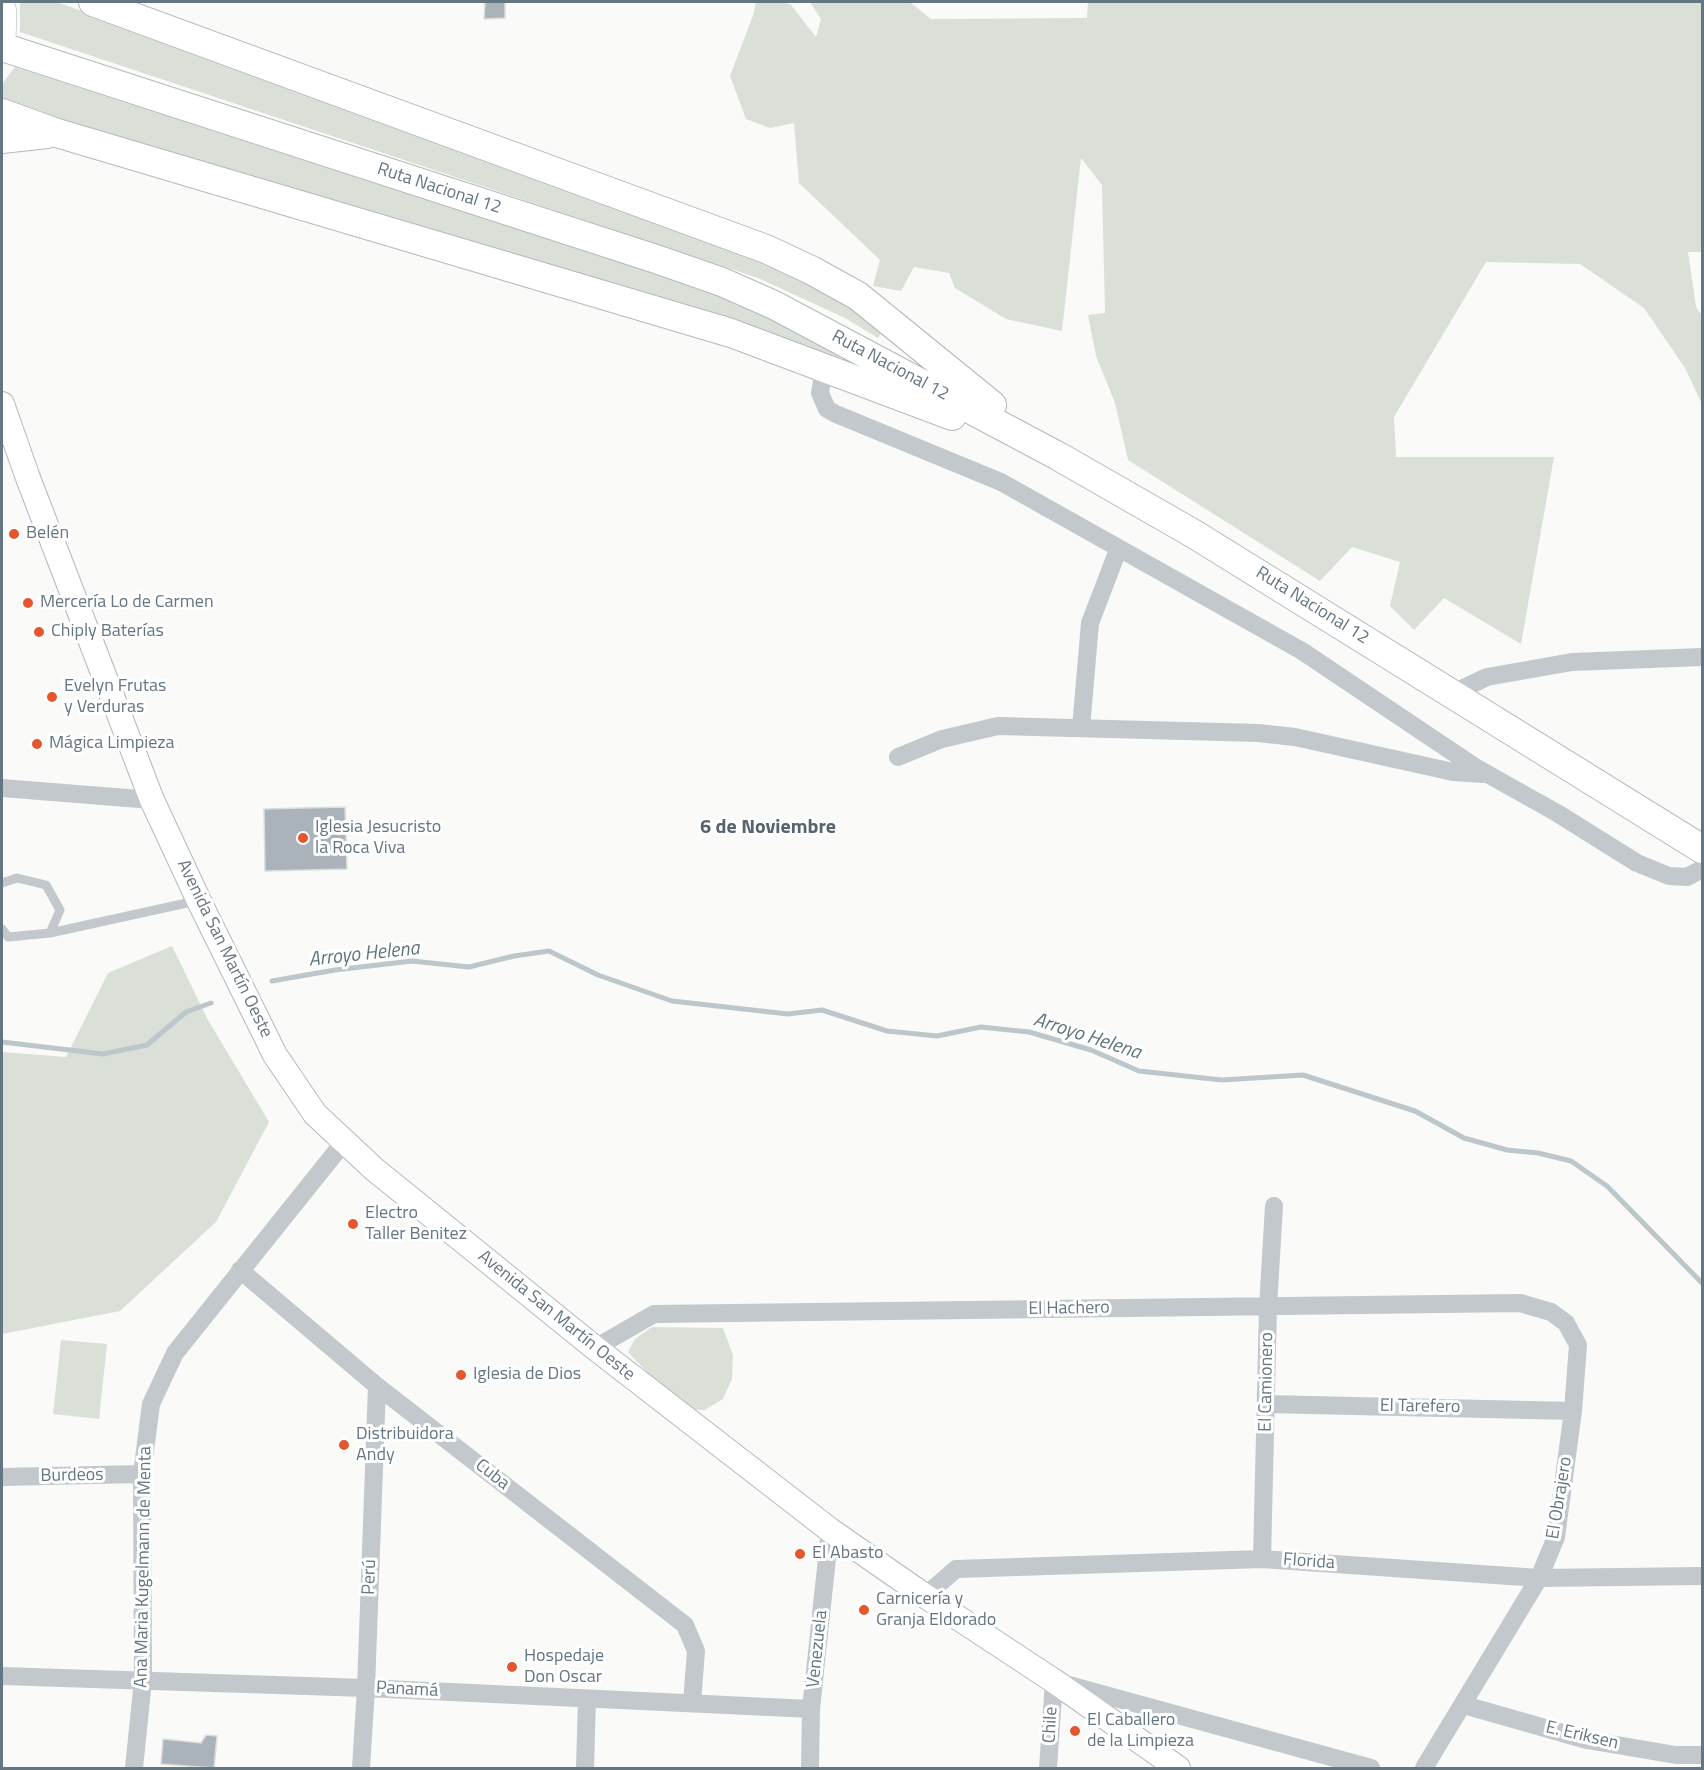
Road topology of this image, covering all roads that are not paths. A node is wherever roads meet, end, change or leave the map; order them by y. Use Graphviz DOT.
graph roads {
  1 [pos="93,2"];
  2 [pos="2,8"];
  3 [pos="8,47"];
  4 [pos="2,113"];
  5 [pos="57,133"];
  6 [pos="2,140"];
  7 [pos="824,368"];
  8 [pos="2,404"];
  9 [pos="1058,456"];
  10 [pos="1118,550"];
  11 [pos="1702,657"];
  12 [pos="1454,693"];
  13 [pos="1081,728"];
  14 [pos="898,757"];
  15 [pos="1488,774"];
  16 [pos="2,788"];
  17 [pos="152,800"];
  18 [pos="1702,849"];
  19 [pos="1702,869"];
  20 [pos="2,883"];
  21 [pos="199,901"];
  22 [pos="2,929"];
  23 [pos="50,933"];
  24 [pos="344,1142"];
  25 [pos="1275,1206"];
  26 [pos="240,1270"];
  27 [pos="1268,1307"];
  28 [pos="1551,1312"];
  29 [pos="595,1348"];
  30 [pos="377,1386"];
  31 [pos="1266,1404"];
  32 [pos="1573,1411"];
  33 [pos="142,1474"];
  34 [pos="2,1477"];
  35 [pos="830,1530"];
  36 [pos="1262,1559"];
  37 [pos="1702,1576"];
  38 [pos="1539,1578"];
  39 [pos="925,1596"];
  40 [pos="2,1676"];
  41 [pos="143,1680"];
  42 [pos="1054,1681"];
  43 [pos="366,1688"];
  44 [pos="587,1699"];
  45 [pos="692,1703"];
  46 [pos="1464,1705"];
  47 [pos="812,1709"];
  48 [pos="1702,1755"];
  49 [pos="134,1768"];
  50 [pos="361,1768"];
  51 [pos="585,1768"];
  52 [pos="810,1768"];
  53 [pos="1048,1768"];
  54 [pos="1178,1768"];
  55 [pos="1371,1768"];
  56 [pos="1424,1768"];
  1 -- 9 [label="highway"];
  2 -- 3 [label="main road"];
  3 -- 9 [label="highway, Ruta Nacional 12"];
  4 -- 5 [label="highway"];
  5 -- 6 [label="highway"];
  5 -- 7 [label="highway"];
  7 -- 9 [label="highway"];
  7 -- 10 [label="street"];
  8 -- 17 [label="main road, Avenida San Martín Oeste"];
  9 -- 12 [label="highway, Ruta Nacional 12"];
  10 -- 13 [label="street"];
  10 -- 15 [label="street"];
  11 -- 12 [label="street"];
  12 -- 18 [label="highway, Ruta Nacional 12"];
  13 -- 14 [label="street"];
  13 -- 15 [label="street"];
  15 -- 19 [label="street"];
  16 -- 17 [label="street"];
  17 -- 21 [label="main road, Avenida San Martín Oeste"];
  20 -- 23 [label="lane"];
  21 -- 23 [label="lane"];
  21 -- 24 [label="main road, Avenida San Martín Oeste"];
  22 -- 23 [label="lane"];
  24 -- 26 [label="street, Ana Maria Kugelmann de Menta"];
  24 -- 29 [label="main road, Avenida San Martín Oeste"];
  25 -- 27 [label="street, El Camionero"];
  26 -- 30 [label="street, Cuba"];
  26 -- 33 [label="street, Ana Maria Kugelmann de Menta"];
  27 -- 28 [label="street, El Hachero"];
  27 -- 29 [label="street, El Hachero"];
  27 -- 31 [label="street, El Camionero"];
  28 -- 32 [label="street, El Obrajero"];
  29 -- 35 [label="main road, Avenida San Martín Oeste"];
  30 -- 43 [label="street, Perú"];
  30 -- 45 [label="street, Cuba"];
  31 -- 32 [label="street, El Tarefero"];
  31 -- 36 [label="street, El Camionero"];
  32 -- 38 [label="street, El Obrajero"];
  33 -- 34 [label="street, Burdeos"];
  33 -- 41 [label="street, Ana Maria Kugelmann de Menta"];
  35 -- 39 [label="main road, Avenida San Martín Oeste"];
  35 -- 47 [label="street, Venezuela"];
  36 -- 38 [label="street, Florida"];
  36 -- 39 [label="street, Florida"];
  37 -- 38 [label="street, Florida"];
  38 -- 46 [label="street, El Obrajero"];
  39 -- 42 [label="main road, Avenida San Martín Oeste"];
  40 -- 41 [label="street, Panamá"];
  41 -- 43 [label="street, Panamá"];
  41 -- 49 [label="street, Ana Maria Kugelmann de Menta"];
  42 -- 53 [label="street, Chile"];
  42 -- 54 [label="main road, Avenida San Martín Oeste"];
  42 -- 55 [label="street"];
  43 -- 44 [label="street, Panamá"];
  43 -- 50 [label="street, Perú"];
  44 -- 45 [label="street, Panamá"];
  44 -- 51 [label="street"];
  45 -- 47 [label="street, Panamá"];
  46 -- 48 [label="street, E. Eriksen"];
  46 -- 56 [label="street, El Obrajero"];
  47 -- 52 [label="street, Venezuela"];
}
